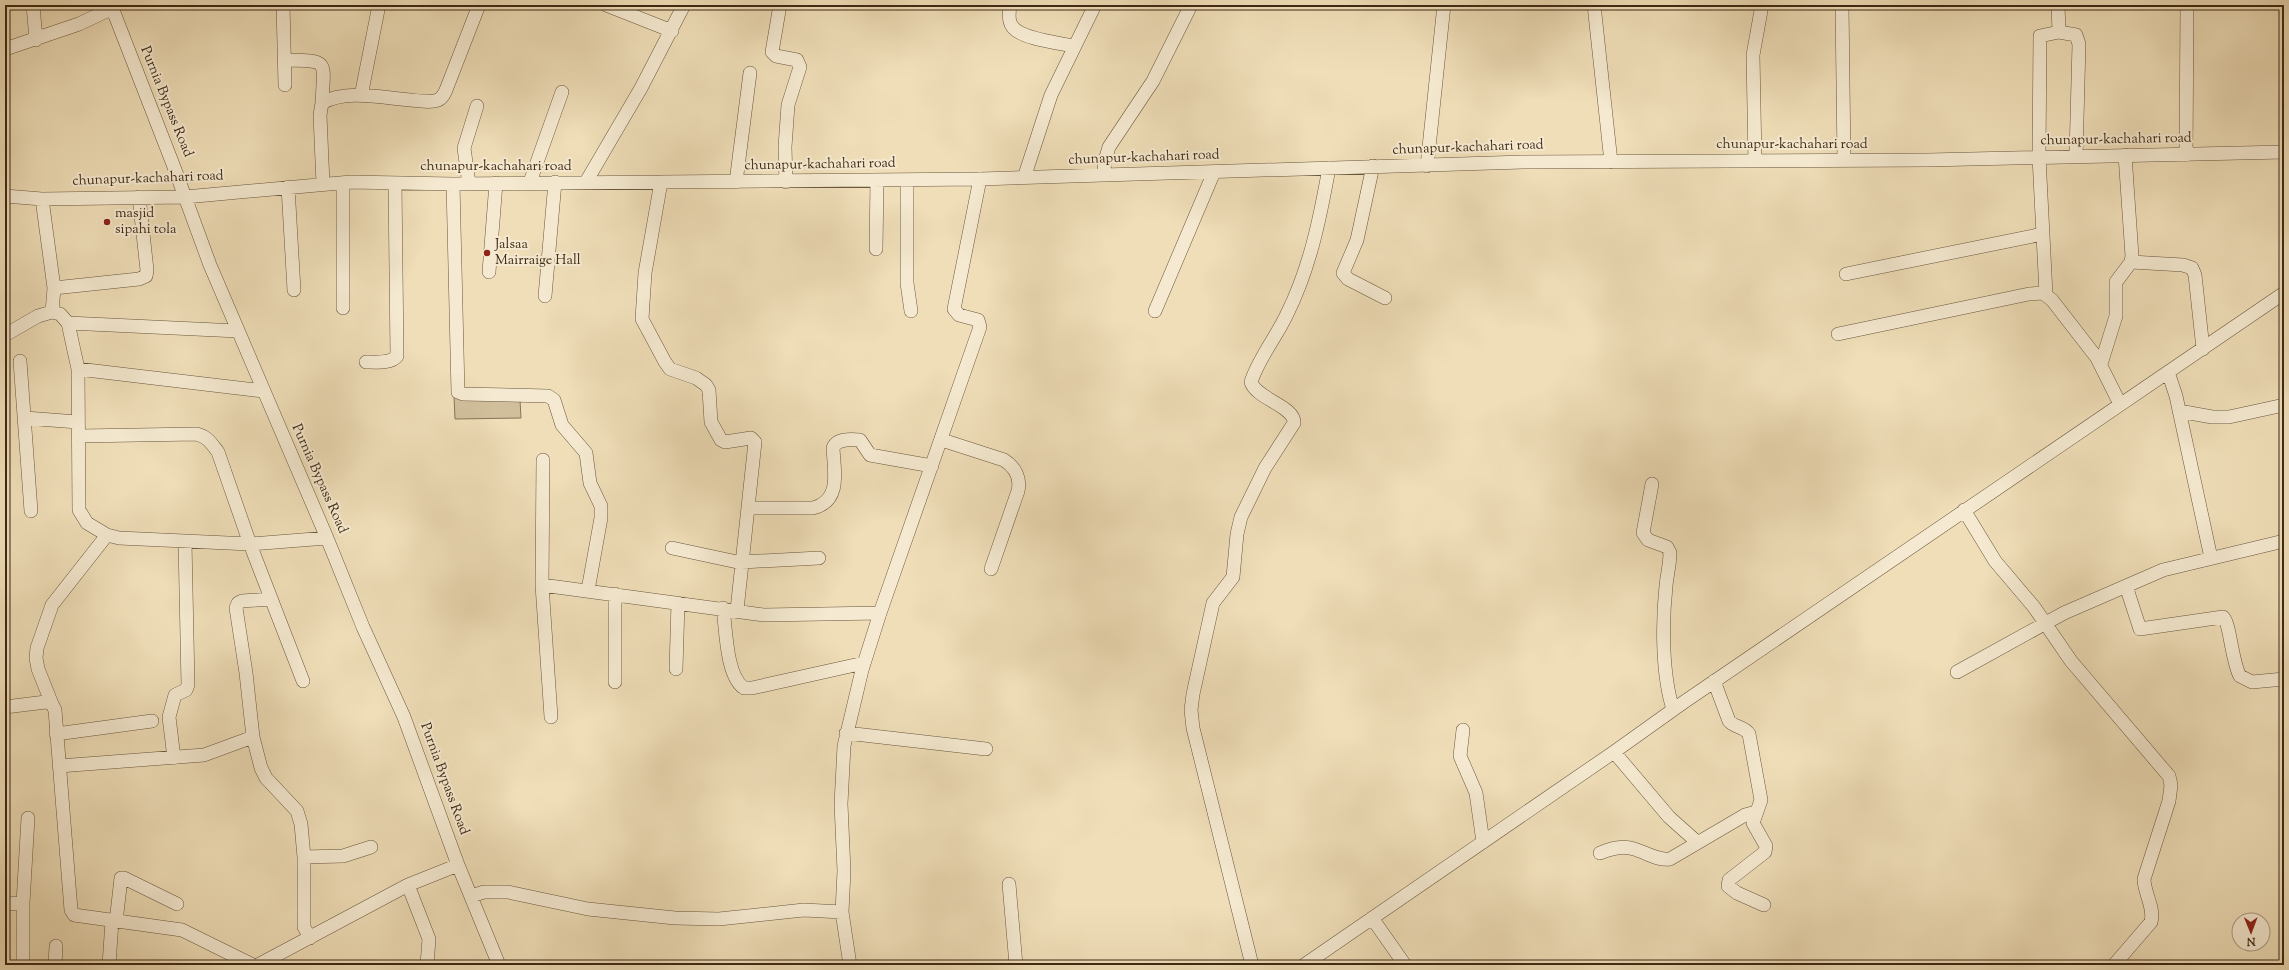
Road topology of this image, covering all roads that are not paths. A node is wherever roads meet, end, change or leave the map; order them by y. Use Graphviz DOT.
graph roads {
  1 [pos="33,5"];
  2 [pos="283,5"];
  3 [pos="379,5"];
  4 [pos="479,5"];
  5 [pos="606,5"];
  6 [pos="684,5"];
  7 [pos="780,5"];
  8 [pos="1010,5"];
  9 [pos="1095,5"];
  10 [pos="1191,5"];
  11 [pos="1444,5"];
  12 [pos="1594,5"];
  13 [pos="1762,5"];
  14 [pos="1842,5"];
  15 [pos="2058,5"];
  16 [pos="2187,5"];
  17 [pos="112,6"];
  18 [pos="672,31"];
  19 [pos="2059,32"];
  20 [pos="36,40"];
  21 [pos="1074,46"];
  22 [pos="5,49"];
  23 [pos="285,60"];
  24 [pos="750,73"];
  25 [pos="285,85"];
  26 [pos="562,92"];
  27 [pos="362,96"];
  28 [pos="322,103"];
  29 [pos="477,106"];
  30 [pos="2284,152"];
  31 [pos="2125,155"];
  32 [pos="2186,155"];
  33 [pos="2076,156"];
  34 [pos="2039,157"];
  35 [pos="1844,160"];
  36 [pos="1755,161"];
  37 [pos="1611,162"];
  38 [pos="1373,166"];
  39 [pos="1427,166"];
  40 [pos="1329,168"];
  41 [pos="1214,172"];
  42 [pos="1105,175"];
  43 [pos="1024,178"];
  44 [pos="980,179"];
  45 [pos="877,180"];
  46 [pos="907,180"];
  47 [pos="530,182"];
  48 [pos="555,182"];
  49 [pos="586,182"];
  50 [pos="661,182"];
  51 [pos="736,182"];
  52 [pos="786,182"];
  53 [pos="343,183"];
  54 [pos="395,183"];
  55 [pos="496,183"];
  56 [pos="323,184"];
  57 [pos="453,184"];
  58 [pos="469,184"];
  59 [pos="288,187"];
  60 [pos="5,196"];
  61 [pos="139,197"];
  62 [pos="185,197"];
  63 [pos="42,199"];
  64 [pos="2043,234"];
  65 [pos="876,249"];
  66 [pos="2131,262"];
  67 [pos="489,272"];
  68 [pos="1846,274"];
  69 [pos="54,288"];
  70 [pos="294,290"];
  71 [pos="2284,293"];
  72 [pos="2046,294"];
  73 [pos="544,296"];
  74 [pos="1385,298"];
  75 [pos="343,308"];
  76 [pos="911,311"];
  77 [pos="1156,311"];
  78 [pos="52,312"];
  79 [pos="68,323"];
  80 [pos="238,331"];
  81 [pos="1838,334"];
  82 [pos="5,335"];
  83 [pos="2203,349"];
  84 [pos="20,361"];
  85 [pos="366,362"];
  86 [pos="2101,364"];
  87 [pos="78,369"];
  88 [pos="2168,372"];
  89 [pos="263,391"];
  90 [pos="2120,404"];
  91 [pos="2284,405"];
  92 [pos="2179,411"];
  93 [pos="24,418"];
  94 [pos="78,422"];
  95 [pos="80,436"];
  96 [pos="942,440"];
  97 [pos="543,460"];
  98 [pos="932,466"];
  99 [pos="1652,484"];
  100 [pos="748,508"];
  101 [pos="31,510"];
  102 [pos="1964,510"];
  103 [pos="107,535"];
  104 [pos="327,538"];
  105 [pos="2284,541"];
  106 [pos="185,542"];
  107 [pos="250,544"];
  108 [pos="672,548"];
  109 [pos="819,558"];
  110 [pos="2211,558"];
  111 [pos="742,562"];
  112 [pos="991,569"];
  113 [pos="542,585"];
  114 [pos="2126,586"];
  115 [pos="588,590"];
  116 [pos="615,594"];
  117 [pos="271,599"];
  118 [pos="678,603"];
  119 [pos="723,608"];
  120 [pos="737,610"];
  121 [pos="880,613"];
  122 [pos="2046,624"];
  123 [pos="864,663"];
  124 [pos="676,669"];
  125 [pos="1957,672"];
  126 [pos="2284,679"];
  127 [pos="303,681"];
  128 [pos="1714,681"];
  129 [pos="615,682"];
  130 [pos="52,704"];
  131 [pos="5,707"];
  132 [pos="1673,709"];
  133 [pos="551,717"];
  134 [pos="152,721"];
  135 [pos="1464,730"];
  136 [pos="846,733"];
  137 [pos="56,734"];
  138 [pos="253,737"];
  139 [pos="986,749"];
  140 [pos="1614,752"];
  141 [pos="174,758"];
  142 [pos="59,766"];
  143 [pos="1756,812"];
  144 [pos="28,818"];
  145 [pos="1483,842"];
  146 [pos="1697,842"];
  147 [pos="371,847"];
  148 [pos="1600,853"];
  149 [pos="304,856"];
  150 [pos="458,865"];
  151 [pos="1010,884"];
  152 [pos="408,885"];
  153 [pos="470,896"];
  154 [pos="23,903"];
  155 [pos="5,904"];
  156 [pos="177,904"];
  157 [pos="1764,905"];
  158 [pos="842,912"];
  159 [pos="1372,918"];
  160 [pos="114,922"];
  161 [pos="310,938"];
  162 [pos="56,946"];
  163 [pos="1322,960"];
  164 [pos="23,965"];
  165 [pos="55,965"];
  166 [pos="109,965"];
  167 [pos="253,965"];
  168 [pos="258,965"];
  169 [pos="427,965"];
  170 [pos="499,965"];
  171 [pos="850,965"];
  172 [pos="1016,965"];
  173 [pos="1252,965"];
  174 [pos="1304,965"];
  175 [pos="1405,965"];
  176 [pos="2114,965"];
  1 -- 20 [label="street"];
  2 -- 23 [label="street"];
  3 -- 27 [label="street"];
  4 -- 27 [label="street"];
  5 -- 18 [label="street"];
  6 -- 18 [label="street"];
  7 -- 52 [label="street"];
  8 -- 21 [label="street"];
  9 -- 21 [label="street"];
  10 -- 42 [label="street"];
  11 -- 39 [label="street"];
  12 -- 37 [label="street"];
  13 -- 36 [label="street"];
  14 -- 35 [label="street"];
  15 -- 19 [label="street"];
  16 -- 32 [label="street"];
  17 -- 20 [label="street"];
  17 -- 62 [label="street, Purnia Bypass Road"];
  18 -- 49 [label="street"];
  19 -- 33 [label="street"];
  19 -- 34 [label="street"];
  20 -- 22 [label="street"];
  21 -- 43 [label="street"];
  23 -- 25 [label="street"];
  23 -- 28 [label="street"];
  24 -- 51 [label="street"];
  26 -- 47 [label="street"];
  27 -- 28 [label="street"];
  28 -- 56 [label="street"];
  29 -- 58 [label="street"];
  30 -- 32 [label="street, chunapur-kachahari road"];
  31 -- 32 [label="street, chunapur-kachahari road"];
  31 -- 33 [label="street, chunapur-kachahari road"];
  31 -- 66 [label="street"];
  33 -- 34 [label="street, chunapur-kachahari road"];
  34 -- 35 [label="street, chunapur-kachahari road"];
  34 -- 64 [label="street"];
  35 -- 36 [label="street, chunapur-kachahari road"];
  36 -- 37 [label="street, chunapur-kachahari road"];
  37 -- 39 [label="street, chunapur-kachahari road"];
  38 -- 39 [label="street, chunapur-kachahari road"];
  38 -- 40 [label="street, chunapur-kachahari road"];
  38 -- 74 [label="street"];
  40 -- 41 [label="street, chunapur-kachahari road"];
  40 -- 173 [label="street"];
  41 -- 42 [label="street, chunapur-kachahari road"];
  41 -- 77 [label="street"];
  42 -- 43 [label="street, chunapur-kachahari road"];
  43 -- 44 [label="street, chunapur-kachahari road"];
  44 -- 46 [label="street, chunapur-kachahari road"];
  44 -- 96 [label="street"];
  45 -- 46 [label="street, chunapur-kachahari road"];
  45 -- 52 [label="street, chunapur-kachahari road"];
  45 -- 65 [label="street"];
  46 -- 76 [label="street"];
  47 -- 48 [label="street, chunapur-kachahari road"];
  47 -- 55 [label="street, chunapur-kachahari road"];
  48 -- 49 [label="street, chunapur-kachahari road"];
  48 -- 73 [label="street"];
  49 -- 50 [label="street, chunapur-kachahari road"];
  50 -- 51 [label="street, chunapur-kachahari road"];
  50 -- 100 [label="street"];
  51 -- 52 [label="street, chunapur-kachahari road"];
  53 -- 54 [label="street, chunapur-kachahari road"];
  53 -- 56 [label="street, chunapur-kachahari road"];
  53 -- 75 [label="street"];
  54 -- 57 [label="street, chunapur-kachahari road"];
  54 -- 85 [label="street"];
  55 -- 58 [label="street, chunapur-kachahari road"];
  55 -- 67 [label="street"];
  56 -- 59 [label="street, chunapur-kachahari road"];
  57 -- 58 [label="street, chunapur-kachahari road"];
  57 -- 115 [label="street"];
  59 -- 62 [label="street, chunapur-kachahari road"];
  59 -- 70 [label="street"];
  60 -- 63 [label="street, chunapur-kachahari road"];
  61 -- 62 [label="street, chunapur-kachahari road"];
  61 -- 63 [label="street, chunapur-kachahari road"];
  61 -- 69 [label="street"];
  62 -- 80 [label="street, Purnia Bypass Road"];
  63 -- 69 [label="street"];
  64 -- 68 [label="street"];
  64 -- 72 [label="street"];
  66 -- 83 [label="street"];
  66 -- 86 [label="street"];
  69 -- 78 [label="street"];
  71 -- 83 [label="street"];
  72 -- 81 [label="street"];
  72 -- 86 [label="street"];
  78 -- 79 [label="street"];
  78 -- 82 [label="street"];
  79 -- 80 [label="street"];
  79 -- 87 [label="street"];
  80 -- 89 [label="street, Purnia Bypass Road"];
  83 -- 88 [label="street"];
  84 -- 93 [label="street"];
  86 -- 90 [label="street"];
  87 -- 89 [label="street"];
  87 -- 94 [label="street"];
  88 -- 90 [label="street"];
  88 -- 92 [label="street"];
  89 -- 104 [label="street, Purnia Bypass Road"];
  90 -- 102 [label="street"];
  91 -- 92 [label="street"];
  92 -- 110 [label="street"];
  93 -- 94 [label="street"];
  93 -- 101 [label="street"];
  94 -- 95 [label="street"];
  95 -- 103 [label="street"];
  95 -- 107 [label="street"];
  96 -- 98 [label="street"];
  96 -- 112 [label="street"];
  97 -- 113 [label="street"];
  98 -- 100 [label="street"];
  98 -- 121 [label="street"];
  99 -- 132 [label="street"];
  100 -- 111 [label="street"];
  102 -- 122 [label="street"];
  102 -- 128 [label="street"];
  103 -- 106 [label="street"];
  103 -- 130 [label="street"];
  104 -- 107 [label="street"];
  104 -- 150 [label="street, Purnia Bypass Road"];
  105 -- 110 [label="street"];
  106 -- 107 [label="street"];
  106 -- 141 [label="street"];
  107 -- 117 [label="street"];
  108 -- 111 [label="street"];
  109 -- 111 [label="street"];
  110 -- 114 [label="street"];
  111 -- 120 [label="street"];
  113 -- 115 [label="street"];
  113 -- 133 [label="street"];
  114 -- 122 [label="street"];
  114 -- 126 [label="street"];
  115 -- 116 [label="street"];
  116 -- 118 [label="street"];
  116 -- 129 [label="street"];
  117 -- 127 [label="street"];
  117 -- 138 [label="street"];
  118 -- 119 [label="street"];
  118 -- 124 [label="street"];
  119 -- 120 [label="street"];
  119 -- 123 [label="street"];
  120 -- 121 [label="street"];
  121 -- 123 [label="street"];
  122 -- 125 [label="street"];
  122 -- 176 [label="street"];
  123 -- 136 [label="street"];
  128 -- 132 [label="street"];
  128 -- 143 [label="street"];
  130 -- 131 [label="street"];
  130 -- 137 [label="street"];
  132 -- 140 [label="street"];
  134 -- 137 [label="street"];
  135 -- 145 [label="street"];
  136 -- 139 [label="street"];
  136 -- 158 [label="street"];
  137 -- 142 [label="street"];
  138 -- 141 [label="street"];
  138 -- 149 [label="street"];
  140 -- 145 [label="street"];
  140 -- 146 [label="street"];
  141 -- 142 [label="street"];
  142 -- 160 [label="street"];
  143 -- 146 [label="street"];
  143 -- 157 [label="street"];
  144 -- 154 [label="street"];
  145 -- 159 [label="street"];
  146 -- 148 [label="street"];
  147 -- 149 [label="street"];
  149 -- 161 [label="street"];
  150 -- 152 [label="street"];
  150 -- 153 [label="street, Purnia Bypass Road"];
  151 -- 172 [label="street"];
  152 -- 161 [label="street"];
  152 -- 169 [label="street"];
  153 -- 158 [label="street"];
  153 -- 170 [label="street, Purnia Bypass Road"];
  154 -- 155 [label="street"];
  154 -- 164 [label="street"];
  156 -- 160 [label="street"];
  158 -- 171 [label="street"];
  159 -- 163 [label="street"];
  159 -- 175 [label="street"];
  160 -- 166 [label="street"];
  160 -- 167 [label="street"];
  161 -- 168 [label="street"];
  162 -- 165 [label="street"];
  163 -- 174 [label="street"];
}
